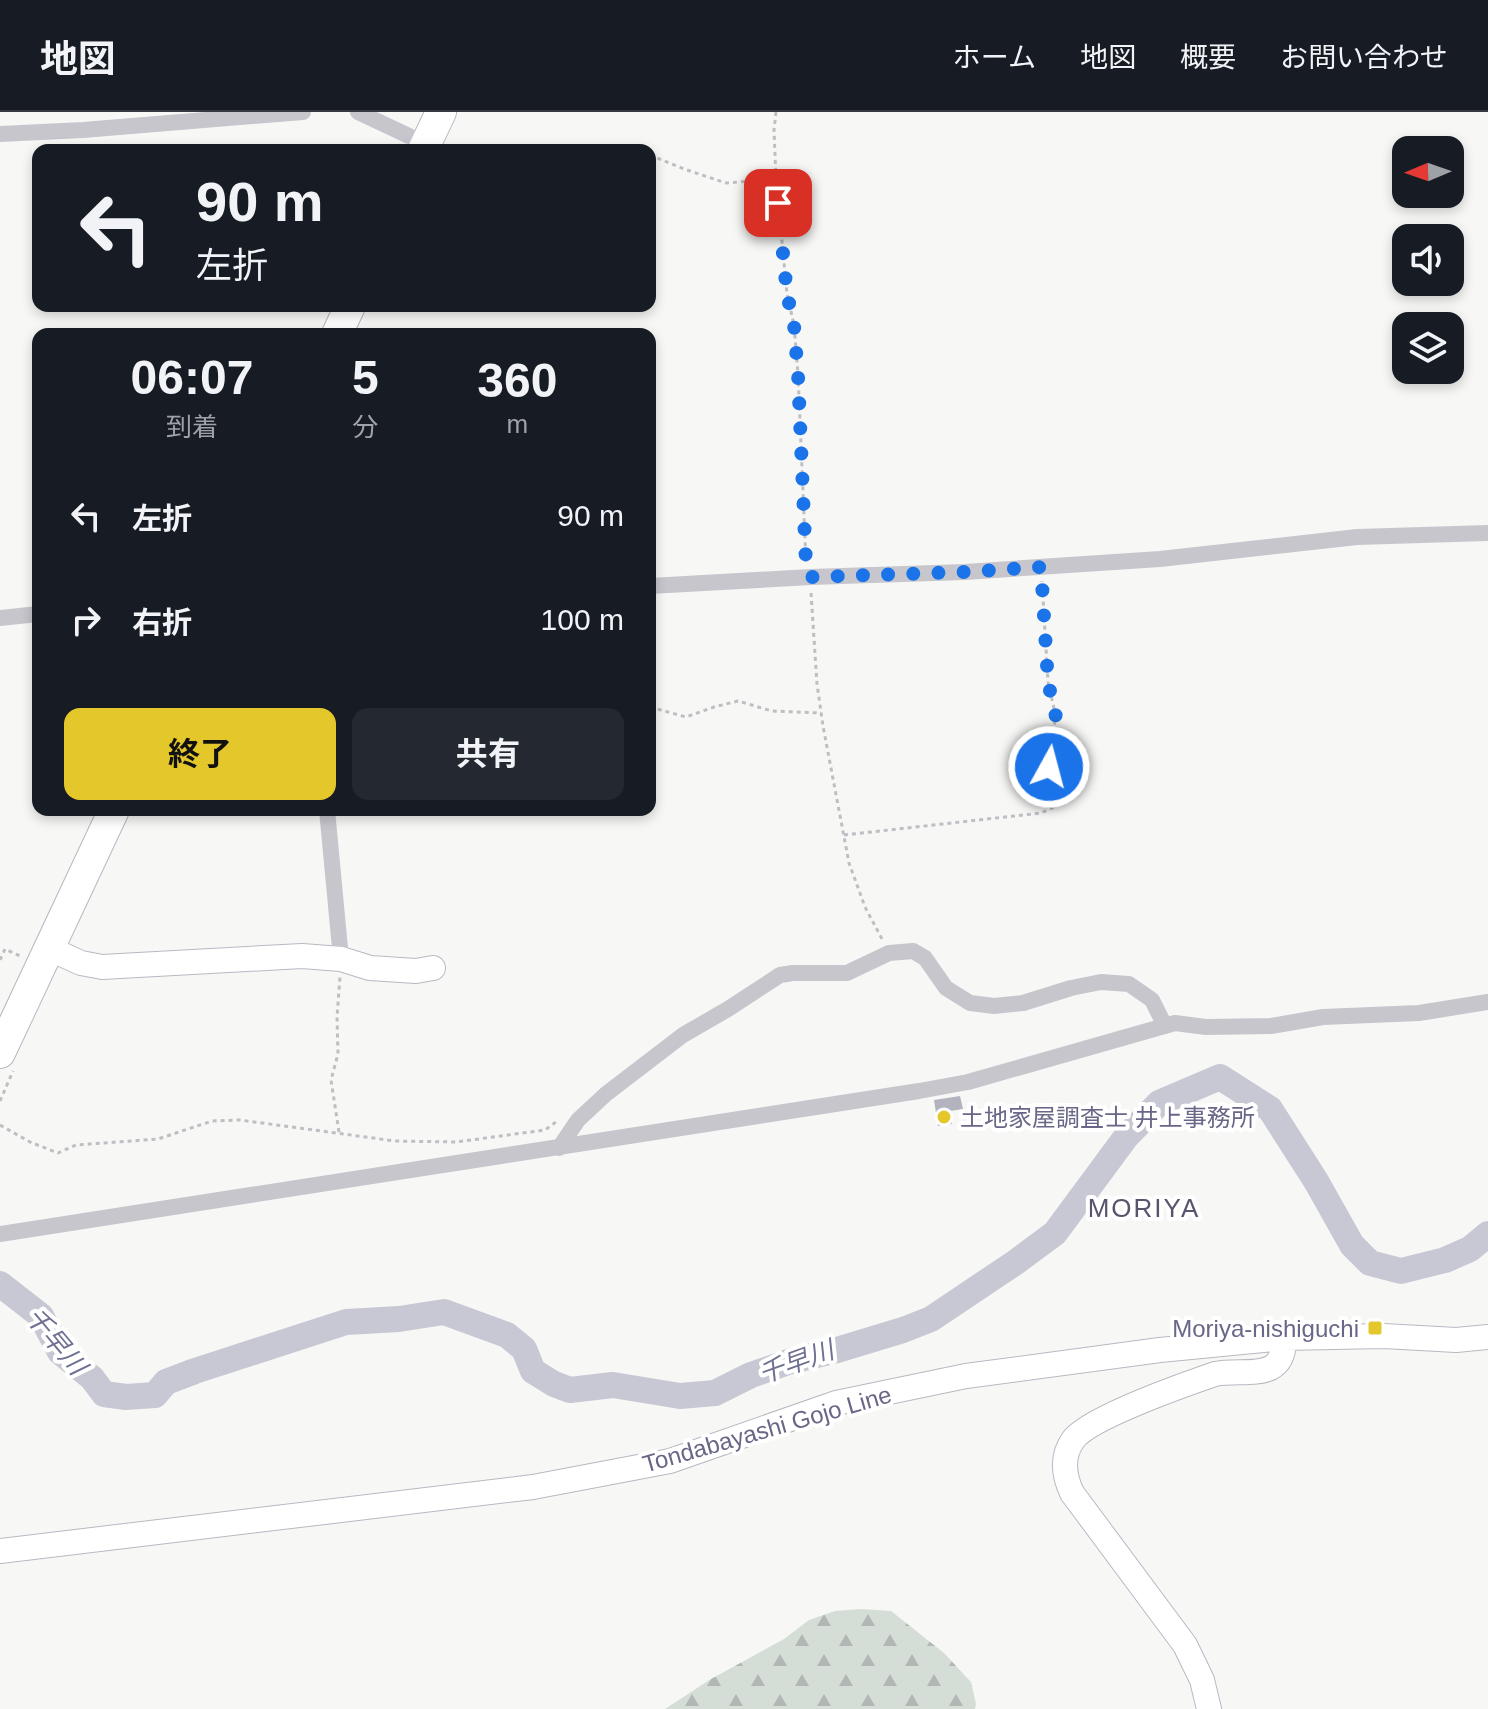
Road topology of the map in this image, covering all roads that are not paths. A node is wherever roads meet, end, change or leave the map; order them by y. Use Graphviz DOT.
graph roads {
  1 [pos="303,112"];
  2 [pos="358,112"];
  3 [pos="441,112"];
  4 [pos="0,134"];
  5 [pos="414,137"];
  6 [pos="1488,533"];
  7 [pos="656,586"];
  8 [pos="32,615"];
  9 [pos="0,618"];
  10 [pos="90,816"];
  11 [pos="110,816"];
  12 [pos="328,816"];
  13 [pos="24,955"];
  14 [pos="341,959"];
  15 [pos="433,968"];
  16 [pos="1488,1002"];
  17 [pos="0,1006"];
  18 [pos="1165,1026"];
  19 [pos="0,1053"];
  20 [pos="559,1148"];
  21 [pos="0,1234"];
  22 [pos="1488,1337"];
  23 [pos="1284,1338"];
  24 [pos="0,1551"];
  25 [pos="1209,1709"];
  1 -- 4 [label="street"];
  2 -- 5 [label="street"];
  3 -- 5 [label="highway"];
  6 -- 7 [label="street"];
  8 -- 9 [label="street"];
  10 -- 13 [label="highway"];
  11 -- 13 [label="highway"];
  12 -- 14 [label="street"];
  13 -- 14 [label="main road"];
  13 -- 17 [label="highway"];
  13 -- 19 [label="highway"];
  14 -- 15 [label="main road"];
  16 -- 18 [label="street"];
  18 -- 20 [label="street"];
  18 -- 20 [label="street"];
  20 -- 21 [label="street"];
  22 -- 23 [label="main road, Tondabayashi Gojo Line"];
  23 -- 24 [label="main road, Tondabayashi Gojo Line"];
  23 -- 25 [label="main road"];
}
